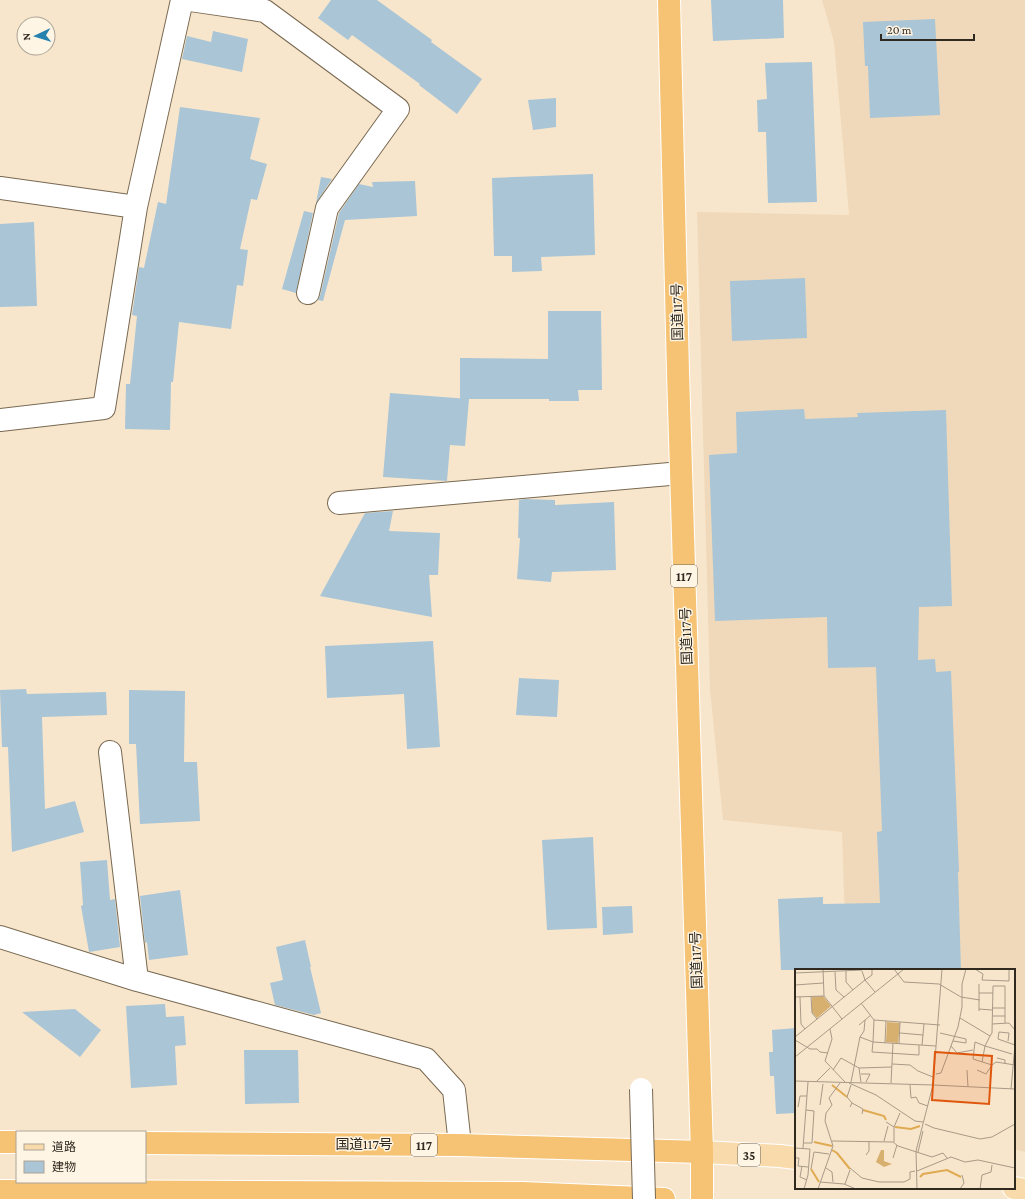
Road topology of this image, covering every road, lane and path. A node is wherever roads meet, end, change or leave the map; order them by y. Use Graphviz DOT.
graph roads {
  1 [pos="182,0"];
  2 [pos="190,0"];
  3 [pos="669,0"];
  4 [pos="0,188"];
  5 [pos="136,207"];
  6 [pos="308,293"];
  7 [pos="0,420"];
  8 [pos="681,473"];
  9 [pos="339,503"];
  10 [pos="110,752"];
  11 [pos="0,937"];
  12 [pos="138,980"];
  13 [pos="641,1089"];
  14 [pos="0,1142"];
  15 [pos="16,1142"];
  16 [pos="146,1143"];
  17 [pos="460,1145"];
  18 [pos="702,1152"];
  19 [pos="795,1158"];
  20 [pos="1015,1188"];
  21 [pos="1025,1190"];
  22 [pos="0,1192"];
  23 [pos="521,1196"];
  24 [pos="644,1199"];
  25 [pos="664,1199"];
  26 [pos="702,1199"];
  1 -- 5 [label="street"];
  2 -- 6 [label="street"];
  3 -- 8 [label="highway, 国道117号 / 117"];
  4 -- 5 [label="street"];
  5 -- 7 [label="street"];
  8 -- 9 [label="street"];
  8 -- 18 [label="highway, 国道117号 / 117"];
  10 -- 12 [label="street"];
  11 -- 12 [label="street"];
  12 -- 17 [label="street"];
  13 -- 24 [label="street, bridge"];
  14 -- 15 [label="highway"];
  16 -- 17 [label="highway, 国道117号 / 117"];
  17 -- 18 [label="highway, 国道117号 / 117"];
  18 -- 19 [label="main road, 35"];
  18 -- 26 [label="highway, 国道117号 / 117"];
  20 -- 21 [label="main road"];
  22 -- 23 [label="highway"];
  23 -- 25 [label="highway"];
}
